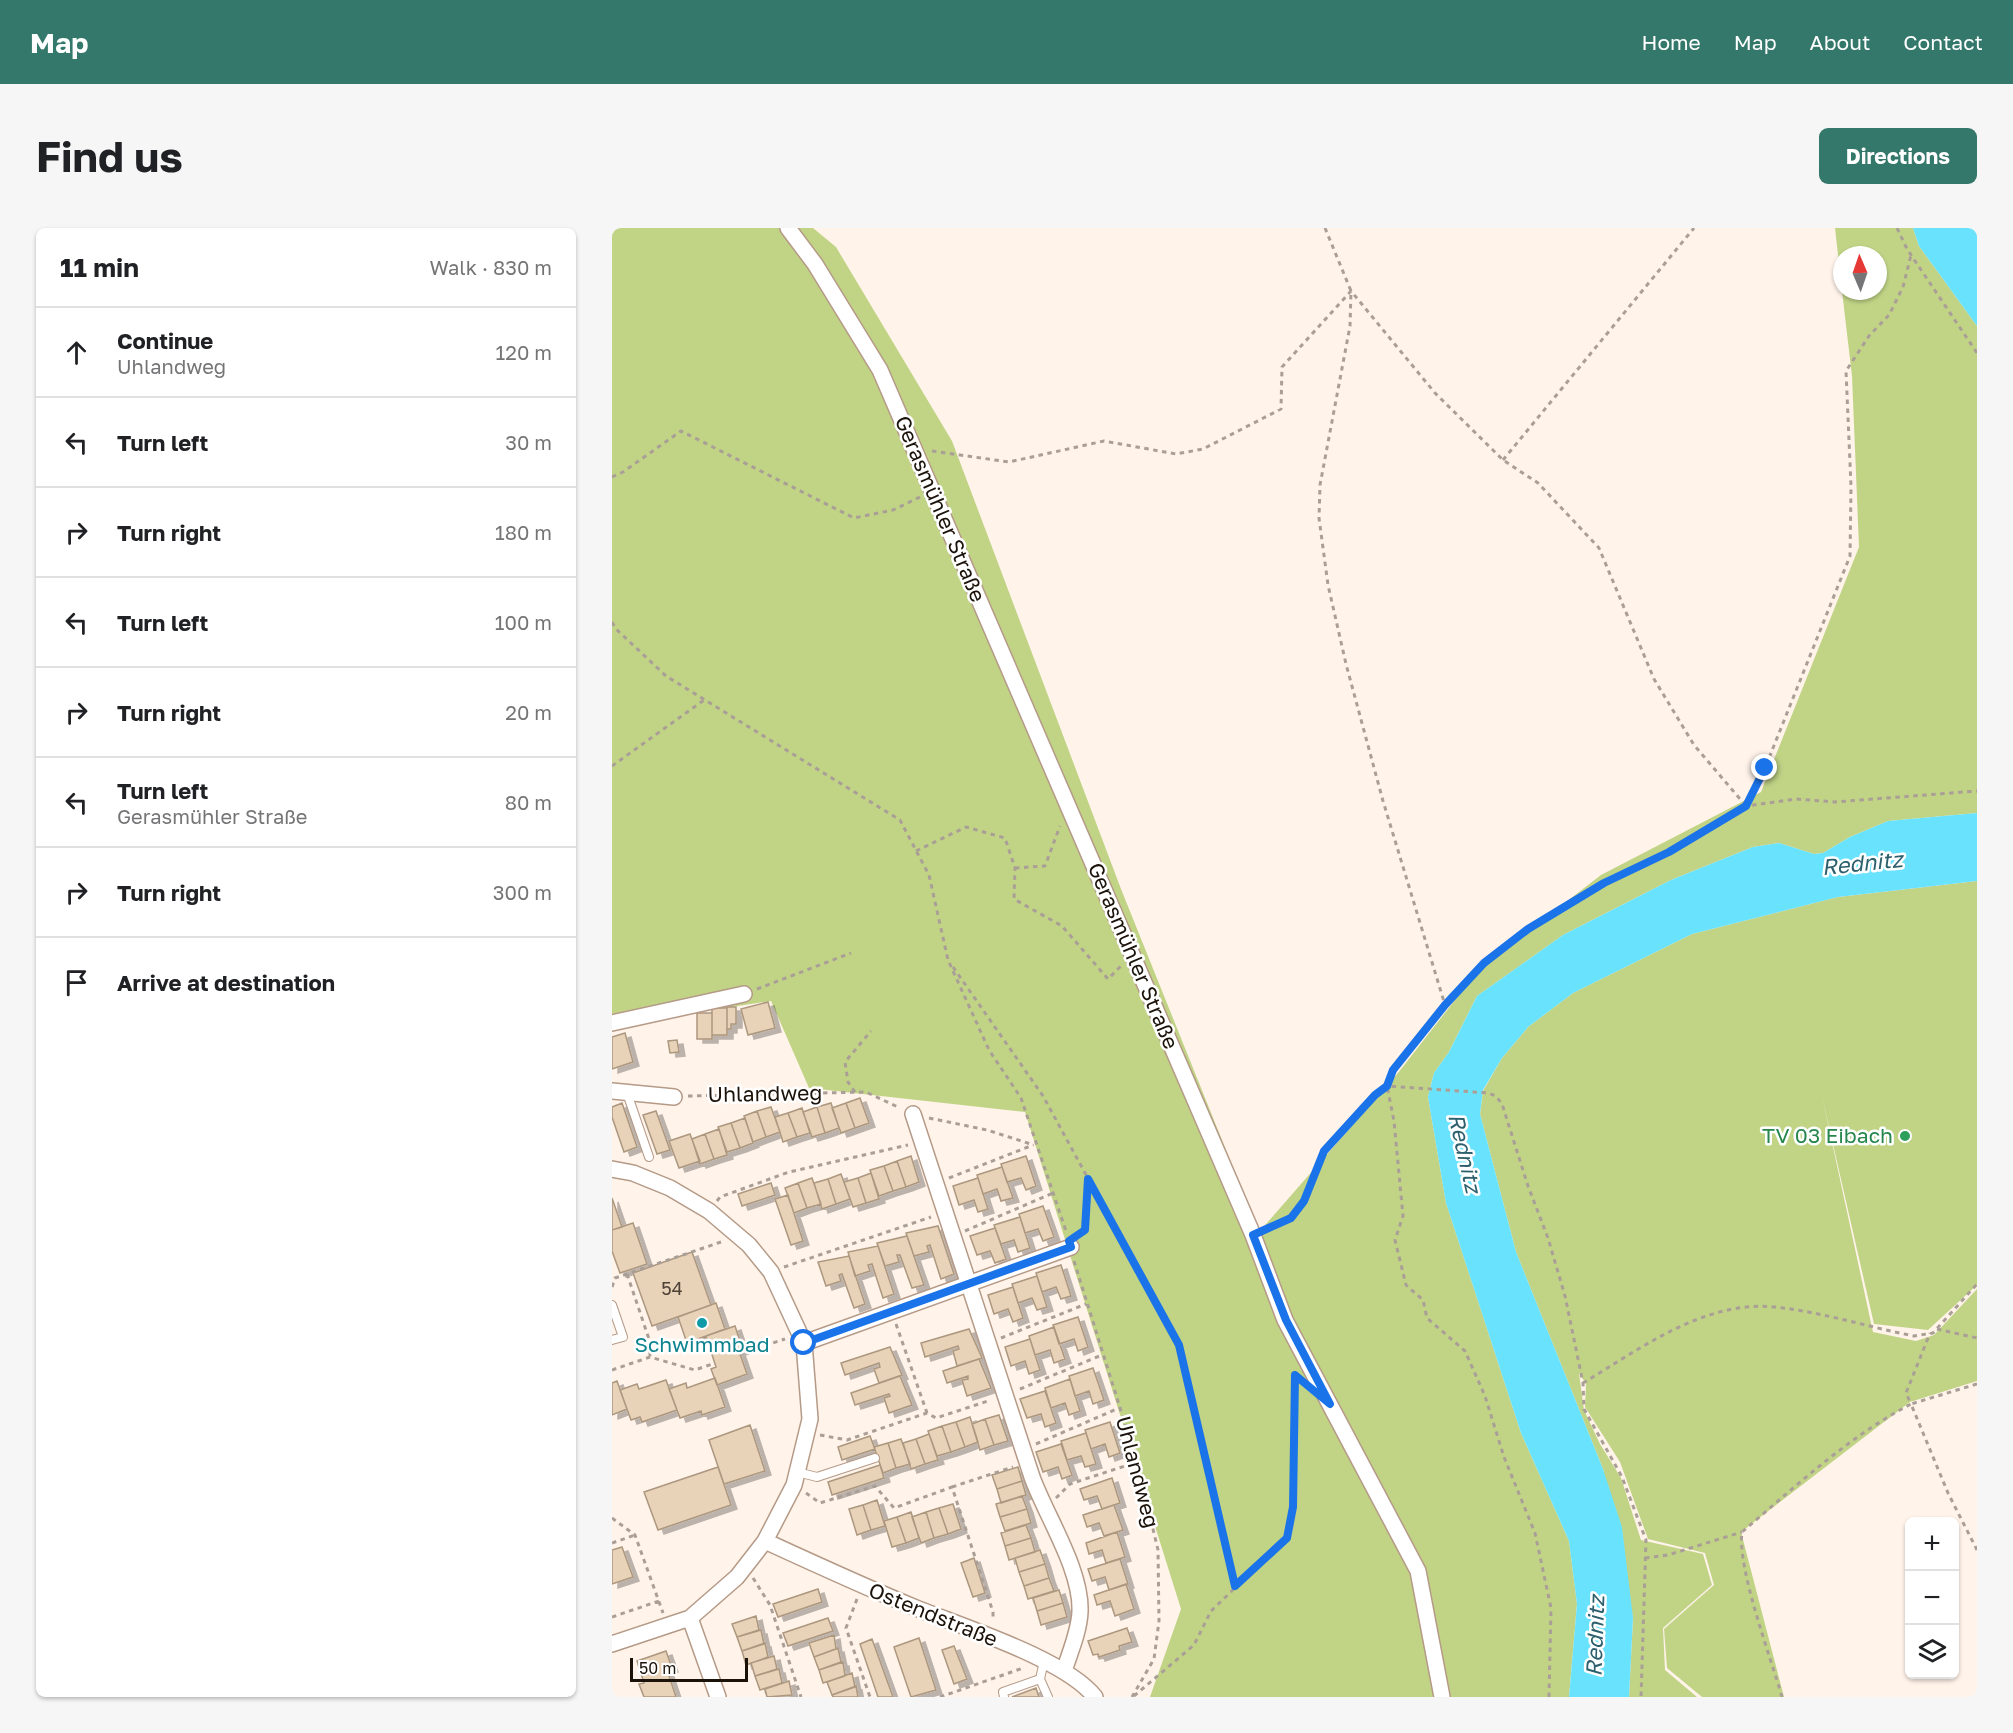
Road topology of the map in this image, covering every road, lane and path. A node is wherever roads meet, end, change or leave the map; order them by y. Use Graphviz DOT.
graph roads {
  1 [pos="788,228"];
  2 [pos="1325,228"];
  3 [pos="1695,228"];
  4 [pos="1897,228"];
  5 [pos="1911,255"];
  6 [pos="1351,291"];
  7 [pos="1977,353"];
  8 [pos="914,449"];
  9 [pos="1503,460"];
  10 [pos="612,477"];
  11 [pos="932,490"];
  12 [pos="612,622"];
  13 [pos="704,700"];
  14 [pos="612,766"];
  15 [pos="1977,791"];
  16 [pos="1068,806"];
  17 [pos="1746,806"];
  18 [pos="916,851"];
  19 [pos="1015,868"];
  20 [pos="851,953"];
  21 [pos="1132,955"];
  22 [pos="948,960"];
  23 [pos="744,994"];
  24 [pos="1445,1005"];
  25 [pos="612,1023"];
  26 [pos="871,1031"];
  27 [pos="1387,1086"];
  28 [pos="619,1092"];
  29 [pos="855,1092"];
  30 [pos="674,1097"];
  31 [pos="913,1114"];
  32 [pos="922,1142"];
  33 [pos="1034,1145"];
  34 [pos="649,1157"];
  35 [pos="612,1169"];
  36 [pos="1088,1179"];
  37 [pos="936,1184"];
  38 [pos="1053,1192"];
  39 [pos="709,1211"];
  40 [pos="945,1212"];
  41 [pos="1253,1235"];
  42 [pos="953,1236"];
  43 [pos="741,1238"];
  44 [pos="1070,1244"];
  45 [pos="771,1272"];
  46 [pos="627,1274"];
  47 [pos="1977,1284"];
  48 [pos="968,1285"];
  49 [pos="612,1287"];
  50 [pos="1086,1304"];
  51 [pos="612,1305"];
  52 [pos="892,1311"];
  53 [pos="1937,1329"];
  54 [pos="1930,1333"];
  55 [pos="802,1338"];
  56 [pos="1977,1338"];
  57 [pos="612,1340"];
  58 [pos="988,1343"];
  59 [pos="740,1354"];
  60 [pos="1103,1355"];
  61 [pos="650,1357"];
  62 [pos="715,1363"];
  63 [pos="612,1370"];
  64 [pos="1304,1382"];
  65 [pos="1583,1383"];
  66 [pos="1977,1384"];
  67 [pos="1005,1395"];
  68 [pos="1911,1404"];
  69 [pos="1119,1408"];
  70 [pos="927,1413"];
  71 [pos="807,1432"];
  72 [pos="1025,1456"];
  73 [pos="875,1458"];
  74 [pos="1137,1462"];
  75 [pos="795,1479"];
  76 [pos="952,1487"];
  77 [pos="1044,1510"];
  78 [pos="612,1518"];
  79 [pos="1742,1532"];
  80 [pos="635,1535"];
  81 [pos="765,1541"];
  82 [pos="612,1544"];
  83 [pos="1977,1550"];
  84 [pos="1645,1558"];
  85 [pos="746,1566"];
  86 [pos="862,1586"];
  87 [pos="1235,1586"];
  88 [pos="659,1601"];
  89 [pos="612,1617"];
  90 [pos="690,1618"];
  91 [pos="668,1625"];
  92 [pos="987,1637"];
  93 [pos="612,1644"];
  94 [pos="1044,1661"];
  95 [pos="1064,1671"];
  96 [pos="1040,1679"];
  97 [pos="718,1697"];
  98 [pos="801,1697"];
  99 [pos="870,1697"];
  100 [pos="940,1697"];
  101 [pos="1004,1697"];
  102 [pos="1048,1697"];
  103 [pos="1095,1697"];
  104 [pos="1132,1697"];
  105 [pos="1442,1697"];
  106 [pos="1549,1697"];
  107 [pos="1641,1697"];
  108 [pos="1782,1697"];
  1 -- 8 [label="street, Gerasmühler Straße"];
  2 -- 6 [label="path"];
  3 -- 9 [label="path"];
  4 -- 5 [label="path"];
  5 -- 7 [label="path"];
  5 -- 17 [label="path"];
  6 -- 8 [label="path"];
  6 -- 9 [label="path"];
  6 -- 24 [label="path"];
  8 -- 11 [label="street, Gerasmühler Straße"];
  9 -- 17 [label="path"];
  10 -- 11 [label="path"];
  11 -- 16 [label="street, Gerasmühler Straße"];
  12 -- 13 [label="path"];
  13 -- 14 [label="path"];
  13 -- 18 [label="path"];
  15 -- 17 [label="path"];
  16 -- 19 [label="path"];
  16 -- 21 [label="street, Gerasmühler Straße"];
  17 -- 24 [label="path"];
  18 -- 19 [label="path"];
  18 -- 22 [label="path"];
  19 -- 21 [label="path"];
  20 -- 23 [label="path"];
  21 -- 41 [label="street, Gerasmühler Straße"];
  22 -- 33 [label="path"];
  22 -- 36 [label="path"];
  23 -- 25 [label="street"];
  24 -- 27 [label="path"];
  26 -- 29 [label="path"];
  27 -- 41 [label="path"];
  27 -- 65 [label="path"];
  27 -- 106 [label="path"];
  28 -- 30 [label="street"];
  28 -- 34 [label="lane"];
  29 -- 30 [label="path, Uhlandweg"];
  29 -- 31 [label="path, Uhlandweg"];
  31 -- 32 [label="street"];
  31 -- 33 [label="path, Uhlandweg"];
  32 -- 37 [label="street"];
  32 -- 39 [label="path"];
  33 -- 37 [label="path"];
  33 -- 38 [label="path, Uhlandweg"];
  35 -- 39 [label="street"];
  36 -- 44 [label="path"];
  36 -- 87 [label="path"];
  37 -- 40 [label="street"];
  38 -- 42 [label="path"];
  38 -- 44 [label="path, Uhlandweg"];
  39 -- 43 [label="street"];
  40 -- 42 [label="street"];
  40 -- 45 [label="path"];
  41 -- 105 [label="street, Gerasmühler Straße"];
  42 -- 48 [label="street"];
  43 -- 45 [label="street"];
  43 -- 46 [label="path"];
  44 -- 48 [label="street"];
  44 -- 50 [label="path, Uhlandweg"];
  45 -- 55 [label="street"];
  46 -- 49 [label="path"];
  46 -- 61 [label="path"];
  47 -- 53 [label="path"];
  48 -- 52 [label="street"];
  48 -- 58 [label="street"];
  50 -- 58 [label="path"];
  50 -- 60 [label="path, Uhlandweg"];
  51 -- 57 [label="lane"];
  52 -- 55 [label="street"];
  52 -- 70 [label="path"];
  53 -- 54 [label="path"];
  53 -- 56 [label="path"];
  54 -- 65 [label="path"];
  54 -- 68 [label="path"];
  55 -- 59 [label="path"];
  55 -- 71 [label="street"];
  58 -- 67 [label="street"];
  60 -- 67 [label="path"];
  60 -- 69 [label="path, Uhlandweg"];
  61 -- 62 [label="path"];
  61 -- 63 [label="path"];
  64 -- 87 [label="path"];
  65 -- 84 [label="path"];
  66 -- 68 [label="path"];
  67 -- 70 [label="path"];
  67 -- 72 [label="street"];
  68 -- 79 [label="path"];
  68 -- 83 [label="path"];
  69 -- 72 [label="path"];
  69 -- 74 [label="path, Uhlandweg"];
  70 -- 71 [label="path"];
  71 -- 75 [label="street"];
  72 -- 76 [label="path"];
  72 -- 77 [label="street"];
  73 -- 75 [label="lane"];
  74 -- 77 [label="path"];
  74 -- 104 [label="path, Uhlandweg"];
  75 -- 76 [label="path"];
  75 -- 81 [label="street"];
  76 -- 92 [label="path"];
  77 -- 95 [label="street"];
  78 -- 80 [label="path"];
  79 -- 84 [label="path"];
  79 -- 108 [label="path"];
  80 -- 82 [label="path"];
  80 -- 88 [label="path"];
  81 -- 85 [label="street"];
  81 -- 86 [label="street, Ostendstraße"];
  84 -- 107 [label="path"];
  85 -- 90 [label="street"];
  85 -- 98 [label="path"];
  86 -- 92 [label="street, Ostendstraße"];
  86 -- 99 [label="path"];
  87 -- 104 [label="path"];
  88 -- 89 [label="path"];
  88 -- 91 [label="path"];
  90 -- 91 [label="street"];
  90 -- 97 [label="street"];
  91 -- 93 [label="street"];
  92 -- 94 [label="street, Ostendstraße"];
  94 -- 95 [label="street, Ostendstraße"];
  94 -- 96 [label="lane"];
  94 -- 100 [label="path"];
  95 -- 103 [label="street, Ostendstraße"];
  96 -- 101 [label="lane"];
  96 -- 102 [label="lane"];
}
